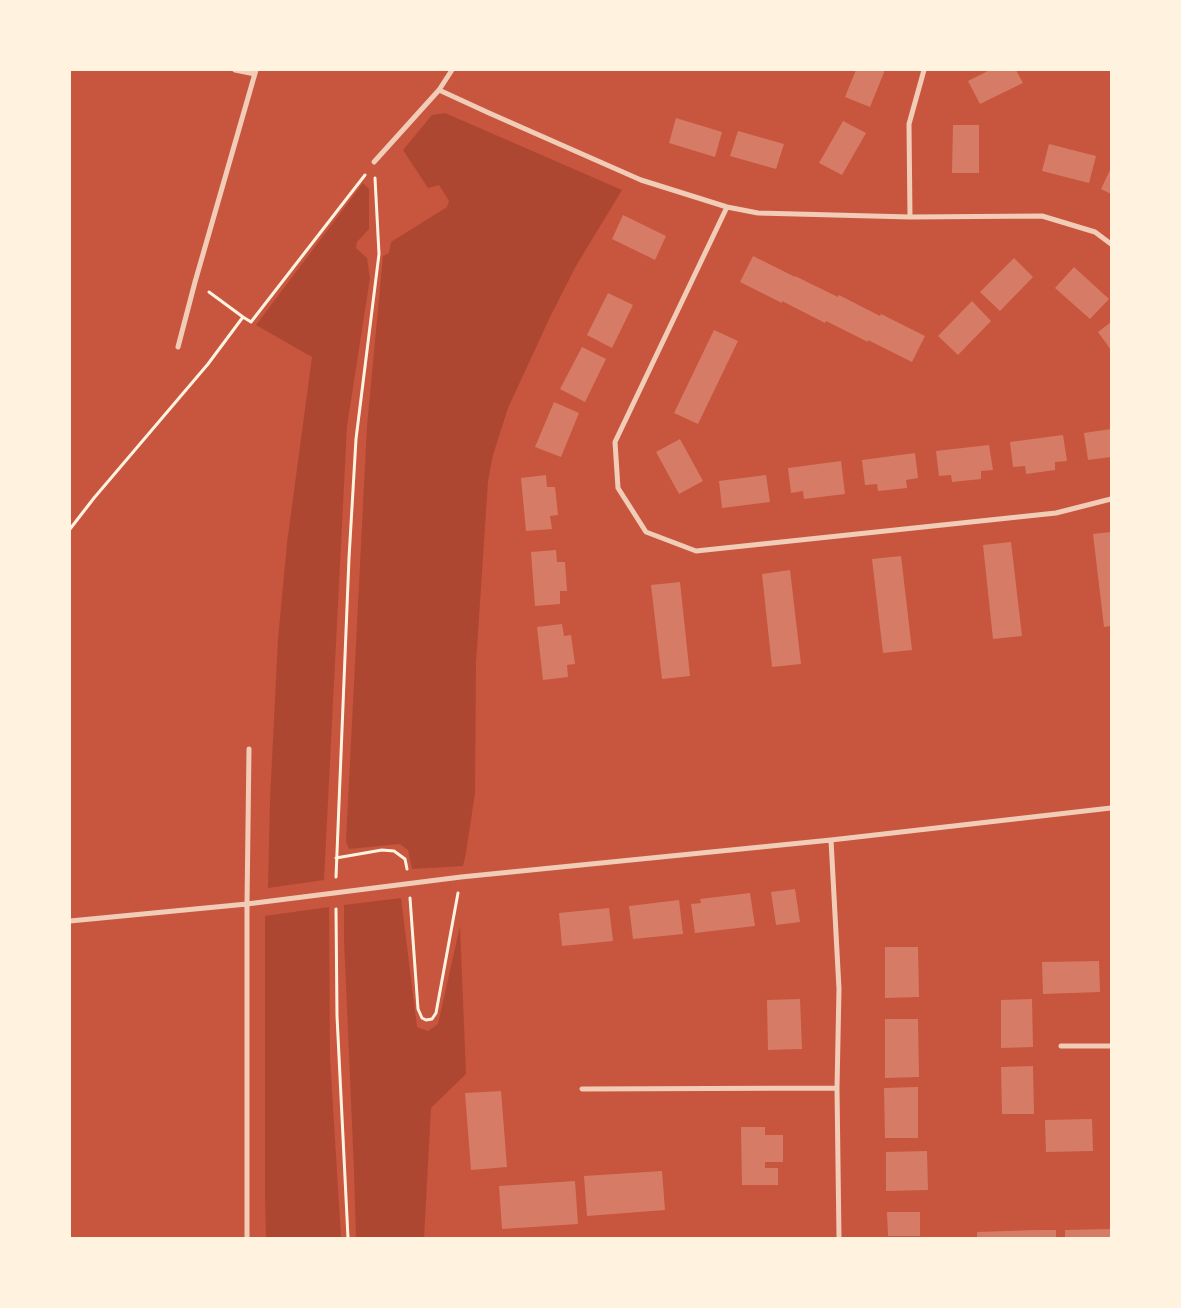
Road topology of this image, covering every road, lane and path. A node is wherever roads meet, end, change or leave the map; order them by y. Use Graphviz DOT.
graph roads {
  1 [pos="235,70"];
  2 [pos="452,70"];
  3 [pos="924,70"];
  4 [pos="255,72"];
  5 [pos="439,90"];
  6 [pos="374,162"];
  7 [pos="727,207"];
  8 [pos="910,217"];
  9 [pos="1111,244"];
  10 [pos="195,282"];
  11 [pos="243,317"];
  12 [pos="178,347"];
  13 [pos="1111,499"];
  14 [pos="70,530"];
  15 [pos="350,558"];
  16 [pos="250,749"];
  17 [pos="1111,808"];
  18 [pos="832,840"];
  19 [pos="336,858"];
  20 [pos="408,871"];
  21 [pos="460,877"];
  22 [pos="409,890"];
  23 [pos="247,904"];
  24 [pos="70,921"];
  25 [pos="1061,1046"];
  26 [pos="1111,1046"];
  27 [pos="837,1088"];
  28 [pos="582,1089"];
  29 [pos="247,1238"];
  30 [pos="840,1238"];
  1 -- 4 [label="street"];
  2 -- 5 [label="street"];
  3 -- 8 [label="street"];
  4 -- 10 [label="street"];
  5 -- 6 [label="street"];
  5 -- 7 [label="street"];
  6 -- 11 [label="path"];
  6 -- 15 [label="path"];
  7 -- 8 [label="street"];
  7 -- 13 [label="street"];
  8 -- 9 [label="street"];
  10 -- 11 [label="path"];
  10 -- 12 [label="street"];
  11 -- 14 [label="path"];
  16 -- 23 [label="street"];
  17 -- 18 [label="street"];
  18 -- 21 [label="street"];
  18 -- 27 [label="street"];
  19 -- 20 [label="path"];
  21 -- 22 [label="path"];
  21 -- 23 [label="street"];
  23 -- 24 [label="street"];
  23 -- 29 [label="street"];
  25 -- 26 [label="street"];
  27 -- 28 [label="street"];
  27 -- 30 [label="street"];
}
